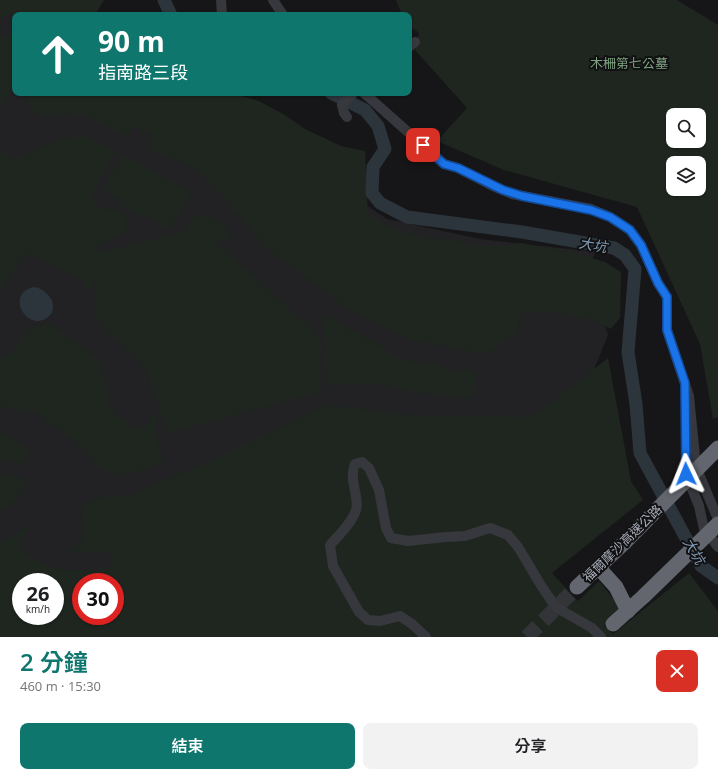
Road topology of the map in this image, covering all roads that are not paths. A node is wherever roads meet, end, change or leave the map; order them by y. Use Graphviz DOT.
graph roads {
  1 [pos="221,0"];
  2 [pos="273,0"];
  3 [pos="222,12"];
  4 [pos="282,12"];
  5 [pos="350,96"];
  6 [pos="367,96"];
  7 [pos="347,117"];
  8 [pos="685,383"];
  9 [pos="718,448"];
  10 [pos="718,519"];
  11 [pos="718,524"];
  12 [pos="718,548"];
  13 [pos="598,567"];
  14 [pos="577,587"];
  15 [pos="628,611"];
  16 [pos="612,624"];
  17 [pos="426,637"];
  18 [pos="601,637"];
  1 -- 3 [label="street"];
  2 -- 4 [label="street"];
  5 -- 7 [label="street"];
  6 -- 8 [label="street"];
  8 -- 10 [label="street"];
  8 -- 12 [label="street"];
  9 -- 13 [label="highway, 福爾摩沙高速公路, bridge"];
  11 -- 15 [label="highway, bridge"];
  13 -- 14 [label="highway, 福爾摩沙高速公路"];
  13 -- 15 [label="highway"];
  15 -- 16 [label="highway"];
  17 -- 18 [label="street"];
}
